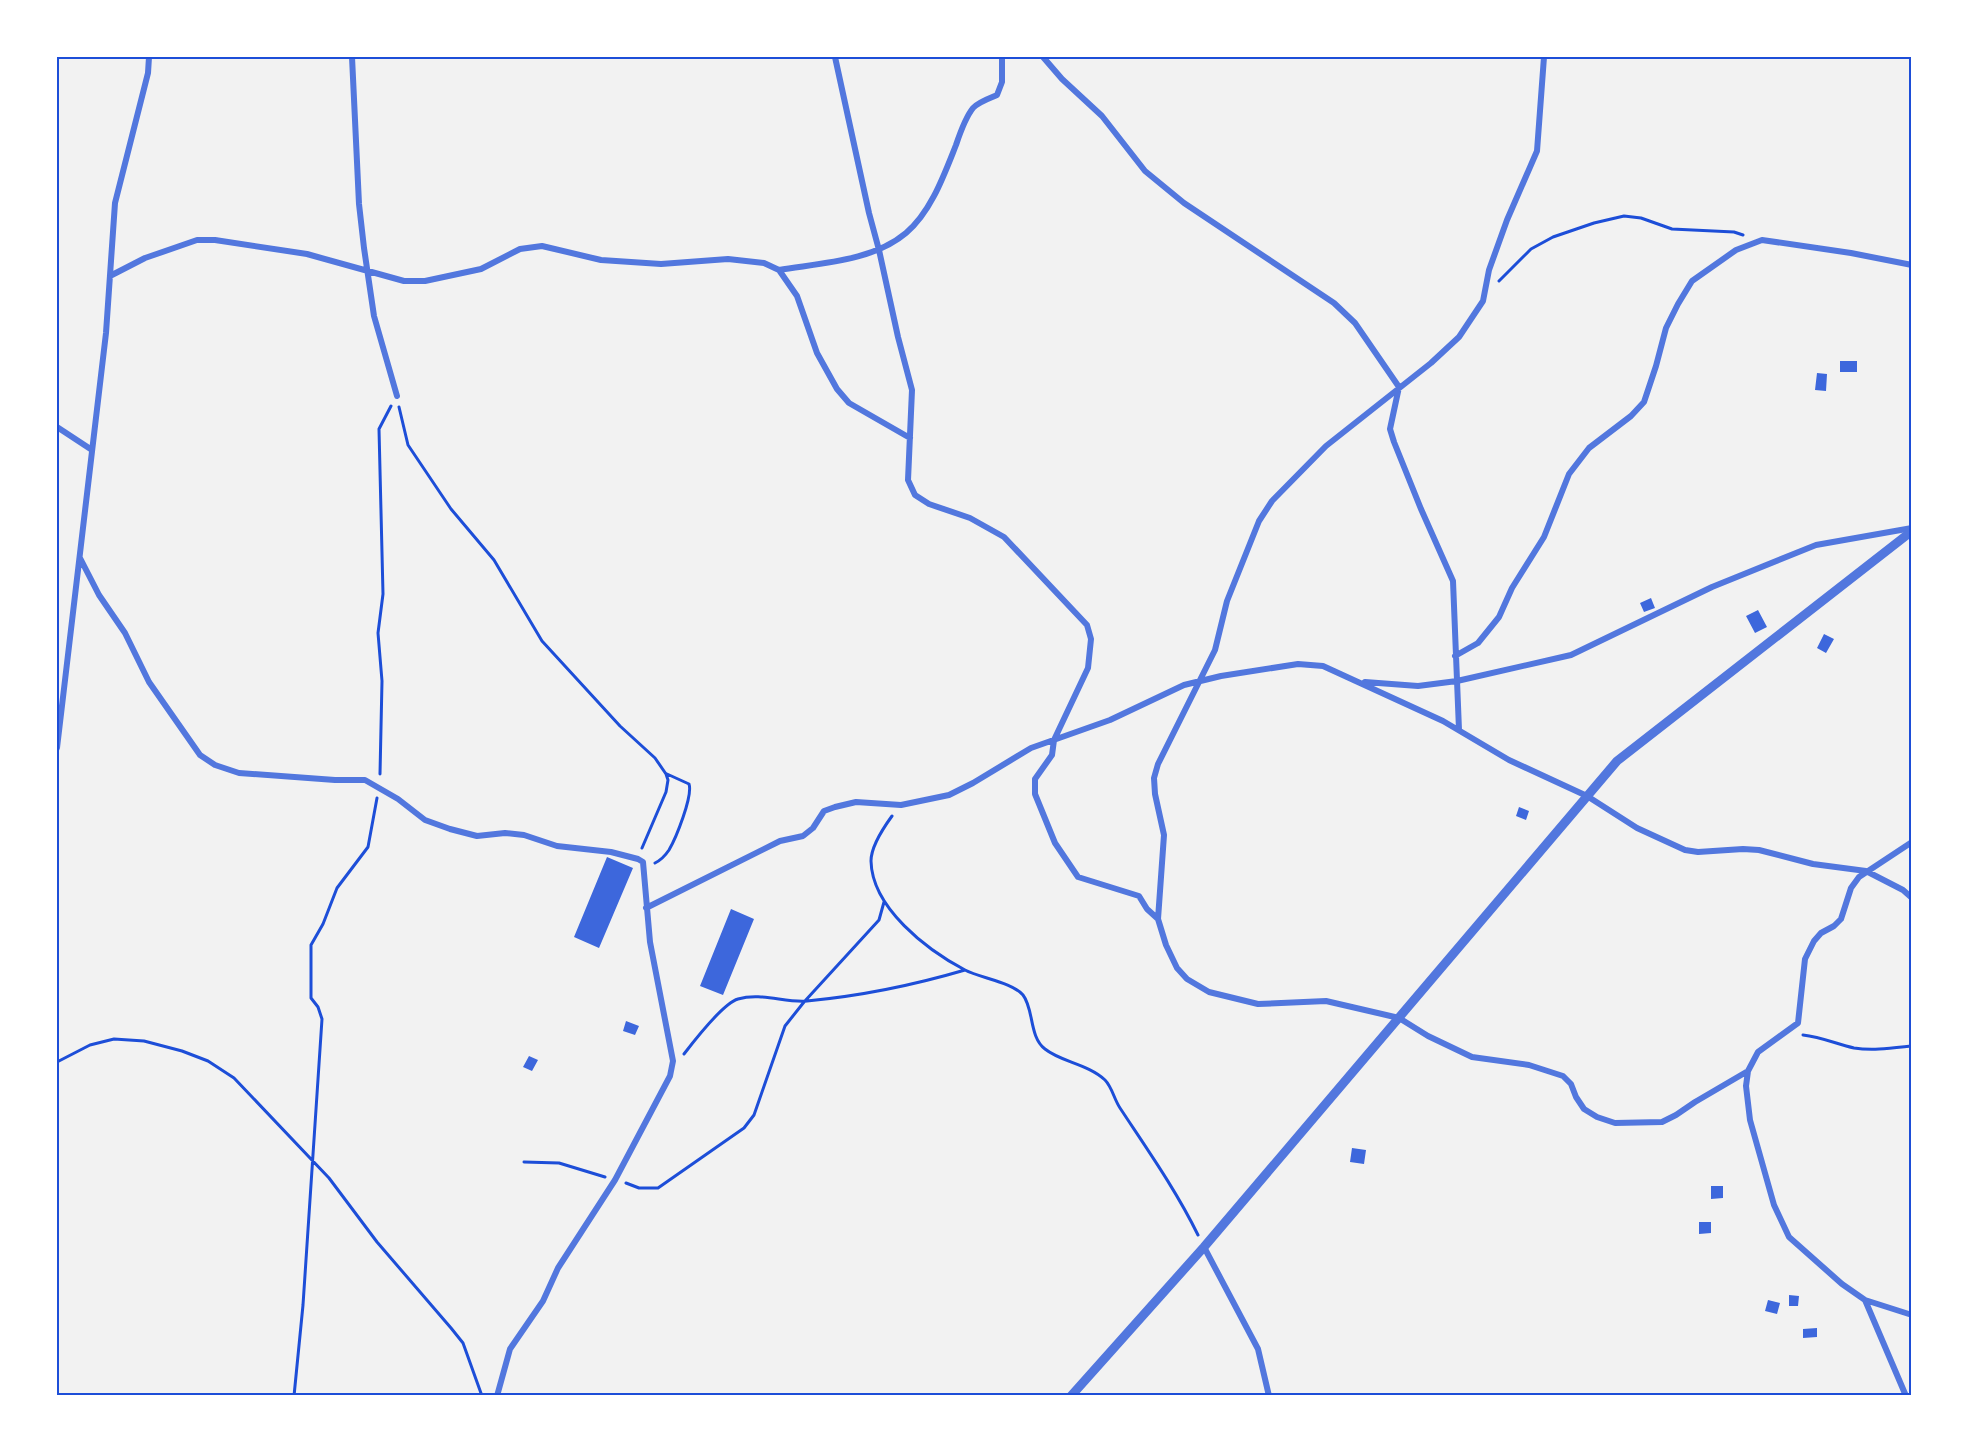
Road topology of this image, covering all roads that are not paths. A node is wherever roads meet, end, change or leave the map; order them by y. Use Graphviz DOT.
graph roads {
  1 [pos="149,57"];
  2 [pos="352,57"];
  3 [pos="835,57"];
  4 [pos="1002,57"];
  5 [pos="1043,57"];
  6 [pos="1544,57"];
  7 [pos="879,250"];
  8 [pos="1912,265"];
  9 [pos="780,270"];
  10 [pos="369,271"];
  11 [pos="111,276"];
  12 [pos="1399,387"];
  13 [pos="397,396"];
  14 [pos="57,427"];
  15 [pos="910,438"];
  16 [pos="92,450"];
  17 [pos="1912,529"];
  18 [pos="80,558"];
  19 [pos="1455,656"];
  20 [pos="1200,681"];
  21 [pos="1457,681"];
  22 [pos="1362,682"];
  23 [pos="1459,730"];
  24 [pos="1054,740"];
  25 [pos="57,748"];
  26 [pos="1587,796"];
  27 [pos="1912,842"];
  28 [pos="1866,871"];
  29 [pos="1912,897"];
  30 [pos="646,908"];
  31 [pos="1158,919"];
  32 [pos="1399,1018"];
  33 [pos="1748,1071"];
  34 [pos="1204,1247"];
  35 [pos="1865,1300"];
  36 [pos="1912,1315"];
  37 [pos="497,1396"];
  38 [pos="1071,1396"];
  39 [pos="1269,1396"];
  40 [pos="1906,1396"];
  1 -- 11 [label="street"];
  2 -- 10 [label="street"];
  3 -- 7 [label="street"];
  4 -- 7 [label="street"];
  5 -- 12 [label="street"];
  6 -- 12 [label="street"];
  7 -- 9 [label="street"];
  7 -- 15 [label="street"];
  8 -- 19 [label="street"];
  9 -- 10 [label="street"];
  9 -- 15 [label="street"];
  10 -- 11 [label="street"];
  10 -- 13 [label="street"];
  11 -- 16 [label="street"];
  12 -- 19 [label="street"];
  12 -- 20 [label="street"];
  14 -- 16 [label="street"];
  15 -- 24 [label="street"];
  16 -- 18 [label="street"];
  17 -- 21 [label="street"];
  17 -- 26 [label="street"];
  18 -- 25 [label="street"];
  18 -- 30 [label="street"];
  19 -- 21 [label="street"];
  20 -- 22 [label="street"];
  20 -- 24 [label="street"];
  20 -- 31 [label="street"];
  21 -- 22 [label="street"];
  21 -- 23 [label="street"];
  22 -- 23 [label="street"];
  23 -- 26 [label="street"];
  24 -- 30 [label="street"];
  24 -- 31 [label="street"];
  26 -- 28 [label="street"];
  26 -- 32 [label="street"];
  27 -- 28 [label="street"];
  28 -- 29 [label="street"];
  28 -- 33 [label="street"];
  30 -- 37 [label="street"];
  31 -- 32 [label="street"];
  32 -- 33 [label="street"];
  32 -- 34 [label="street"];
  33 -- 35 [label="street"];
  34 -- 38 [label="street"];
  34 -- 39 [label="street"];
  35 -- 36 [label="street"];
  35 -- 40 [label="street"];
}
